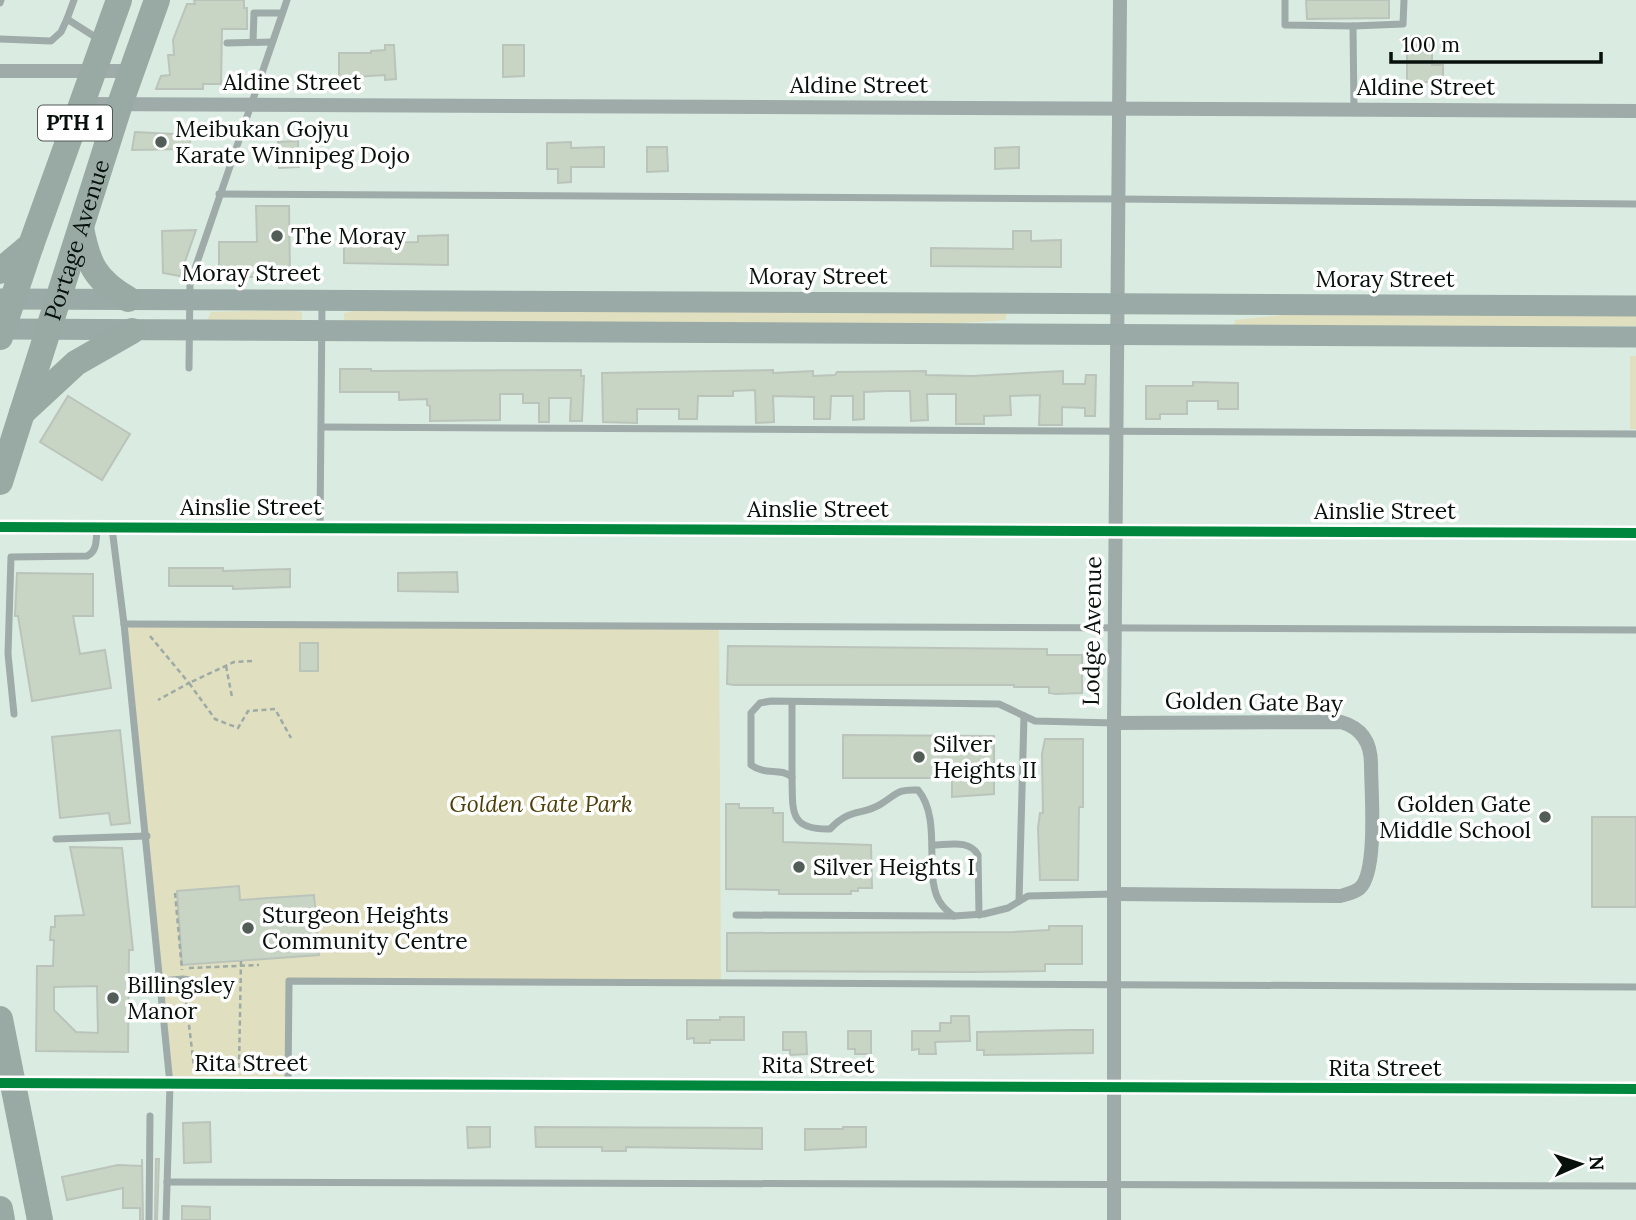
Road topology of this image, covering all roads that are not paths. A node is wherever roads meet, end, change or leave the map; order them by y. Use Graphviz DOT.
graph roads {
  1 [pos="74,0"];
  2 [pos="119,0"];
  3 [pos="157,0"];
  4 [pos="287,0"];
  5 [pos="1120,0"];
  6 [pos="1284,0"];
  7 [pos="1404,0"];
  8 [pos="282,13"];
  9 [pos="67,19"];
  10 [pos="1353,26"];
  11 [pos="0,39"];
  12 [pos="104,42"];
  13 [pos="253,42"];
  14 [pos="272,42"];
  15 [pos="227,43"];
  16 [pos="0,71"];
  17 [pos="93,71"];
  18 [pos="132,71"];
  19 [pos="82,104"];
  20 [pos="120,104"];
  21 [pos="251,105"];
  22 [pos="1120,109"];
  23 [pos="1354,110"];
  24 [pos="1636,111"];
  25 [pos="219,194"];
  26 [pos="1118,199"];
  27 [pos="1636,204"];
  28 [pos="81,228"];
  29 [pos="30,245"];
  30 [pos="0,271"];
  31 [pos="7,299"];
  32 [pos="58,299"];
  33 [pos="128,299"];
  34 [pos="188,299"];
  35 [pos="322,300"];
  36 [pos="1118,304"];
  37 [pos="1636,306"];
  38 [pos="48,330"];
  39 [pos="188,330"];
  40 [pos="132,331"];
  41 [pos="1,332"];
  42 [pos="322,332"];
  43 [pos="1118,335"];
  44 [pos="1636,337"];
  45 [pos="189,368"];
  46 [pos="21,414"];
  47 [pos="322,427"];
  48 [pos="1117,431"];
  49 [pos="1636,434"];
  50 [pos="0,482"];
  51 [pos="0,527"];
  52 [pos="104,527"];
  53 [pos="320,528"];
  54 [pos="1116,531"];
  55 [pos="1636,533"];
  56 [pos="124,624"];
  57 [pos="1115,627"];
  58 [pos="1636,630"];
  59 [pos="792,702"];
  60 [pos="14,714"];
  61 [pos="1024,716"];
  62 [pos="1114,723"];
  63 [pos="793,776"];
  64 [pos="147,836"];
  65 [pos="55,839"];
  66 [pos="932,845"];
  67 [pos="1114,894"];
  68 [pos="1019,901"];
  69 [pos="736,915"];
  70 [pos="979,915"];
  71 [pos="954,916"];
  72 [pos="161,981"];
  73 [pos="215,984"];
  74 [pos="1114,986"];
  75 [pos="1636,987"];
  76 [pos="0,1019"];
  77 [pos="6,1083"];
  78 [pos="170,1084"];
  79 [pos="288,1084"];
  80 [pos="1115,1087"];
  81 [pos="1636,1090"];
  82 [pos="150,1116"];
  83 [pos="167,1182"];
  84 [pos="1115,1184"];
  85 [pos="1636,1186"];
  86 [pos="0,1209"];
  87 [pos="2,1220"];
  88 [pos="40,1220"];
  89 [pos="149,1220"];
  90 [pos="166,1220"];
  91 [pos="1114,1220"];
  1 -- 9 [label="lane"];
  2 -- 12 [label="highway, Portage Avenue / PTH 1"];
  3 -- 18 [label="highway, Portage Avenue / PTH 1"];
  4 -- 8 [label="lane"];
  5 -- 22 [label="street, Lodge Avenue"];
  6 -- 10 [label="lane"];
  7 -- 10 [label="lane"];
  8 -- 13 [label="lane"];
  8 -- 14 [label="lane"];
  9 -- 11 [label="lane"];
  9 -- 12 [label="lane"];
  10 -- 23 [label="lane"];
  12 -- 17 [label="highway, Portage Avenue / PTH 1"];
  13 -- 14 [label="lane"];
  13 -- 15 [label="lane"];
  14 -- 21 [label="lane"];
  16 -- 17 [label="street"];
  17 -- 18 [label="street"];
  17 -- 19 [label="highway, Portage Avenue / PTH 1"];
  18 -- 20 [label="highway, Portage Avenue / PTH 1"];
  19 -- 20 [label="street, Aldine Street"];
  19 -- 29 [label="highway, Portage Avenue / PTH 1"];
  20 -- 21 [label="street, Aldine Street"];
  20 -- 28 [label="highway, Portage Avenue / PTH 1"];
  21 -- 22 [label="street, Aldine Street"];
  21 -- 25 [label="lane"];
  22 -- 23 [label="street, Aldine Street"];
  22 -- 26 [label="street, Lodge Avenue"];
  23 -- 24 [label="street, Aldine Street"];
  25 -- 26 [label="lane"];
  25 -- 34 [label="lane"];
  26 -- 27 [label="lane"];
  26 -- 36 [label="street, Lodge Avenue"];
  28 -- 32 [label="highway, Portage Avenue / PTH 1"];
  28 -- 33 [label="highway"];
  29 -- 30 [label="highway"];
  29 -- 31 [label="highway, Portage Avenue / PTH 1"];
  31 -- 32 [label="main road, Moray Street"];
  31 -- 41 [label="highway, Portage Avenue / PTH 1"];
  32 -- 33 [label="main road, Moray Street"];
  32 -- 38 [label="highway, Portage Avenue / PTH 1"];
  33 -- 34 [label="main road, Moray Street"];
  34 -- 35 [label="main road, Moray Street"];
  34 -- 39 [label="lane"];
  35 -- 36 [label="main road, Moray Street"];
  35 -- 42 [label="lane"];
  36 -- 37 [label="main road, Moray Street"];
  36 -- 43 [label="street, Lodge Avenue"];
  38 -- 40 [label="main road"];
  38 -- 41 [label="main road"];
  38 -- 46 [label="highway, Portage Avenue / PTH 1"];
  39 -- 40 [label="main road"];
  39 -- 42 [label="main road"];
  39 -- 45 [label="lane"];
  40 -- 46 [label="highway"];
  42 -- 43 [label="main road"];
  42 -- 47 [label="lane"];
  43 -- 44 [label="main road"];
  43 -- 48 [label="street, Lodge Avenue"];
  46 -- 50 [label="highway, Portage Avenue / PTH 1"];
  47 -- 48 [label="lane"];
  47 -- 53 [label="lane"];
  48 -- 49 [label="lane"];
  48 -- 54 [label="street, Lodge Avenue"];
  51 -- 52 [label="street, Ainslie Street"];
  52 -- 53 [label="street, Ainslie Street"];
  52 -- 56 [label="lane"];
  52 -- 60 [label="lane"];
  53 -- 54 [label="street, Ainslie Street"];
  54 -- 55 [label="street, Ainslie Street"];
  54 -- 57 [label="street, Lodge Avenue"];
  56 -- 57 [label="lane"];
  56 -- 64 [label="lane"];
  57 -- 58 [label="lane"];
  57 -- 62 [label="street, Lodge Avenue"];
  59 -- 61 [label="lane"];
  59 -- 63 [label="lane"];
  59 -- 63 [label="lane"];
  61 -- 62 [label="lane"];
  61 -- 68 [label="lane"];
  62 -- 67 [label="street, Lodge Avenue"];
  62 -- 67 [label="street, Golden Gate Bay"];
  63 -- 66 [label="lane"];
  64 -- 65 [label="lane"];
  64 -- 72 [label="lane"];
  66 -- 70 [label="lane"];
  66 -- 71 [label="lane"];
  67 -- 68 [label="lane"];
  67 -- 74 [label="street, Lodge Avenue"];
  68 -- 70 [label="lane"];
  69 -- 71 [label="lane"];
  70 -- 71 [label="lane"];
  72 -- 73 [label="lane"];
  72 -- 78 [label="lane"];
  74 -- 75 [label="lane"];
  74 -- 79 [label="lane"];
  74 -- 80 [label="street, Lodge Avenue"];
  76 -- 77 [label="highway"];
  77 -- 78 [label="street, Rita Street"];
  77 -- 88 [label="highway"];
  78 -- 79 [label="street, Rita Street"];
  78 -- 83 [label="lane"];
  79 -- 80 [label="street, Rita Street"];
  80 -- 81 [label="street, Rita Street"];
  80 -- 84 [label="street, Lodge Avenue"];
  82 -- 89 [label="lane"];
  83 -- 84 [label="lane"];
  83 -- 90 [label="lane"];
  84 -- 85 [label="lane"];
  84 -- 91 [label="street, Lodge Avenue"];
  86 -- 87 [label="highway"];
}
